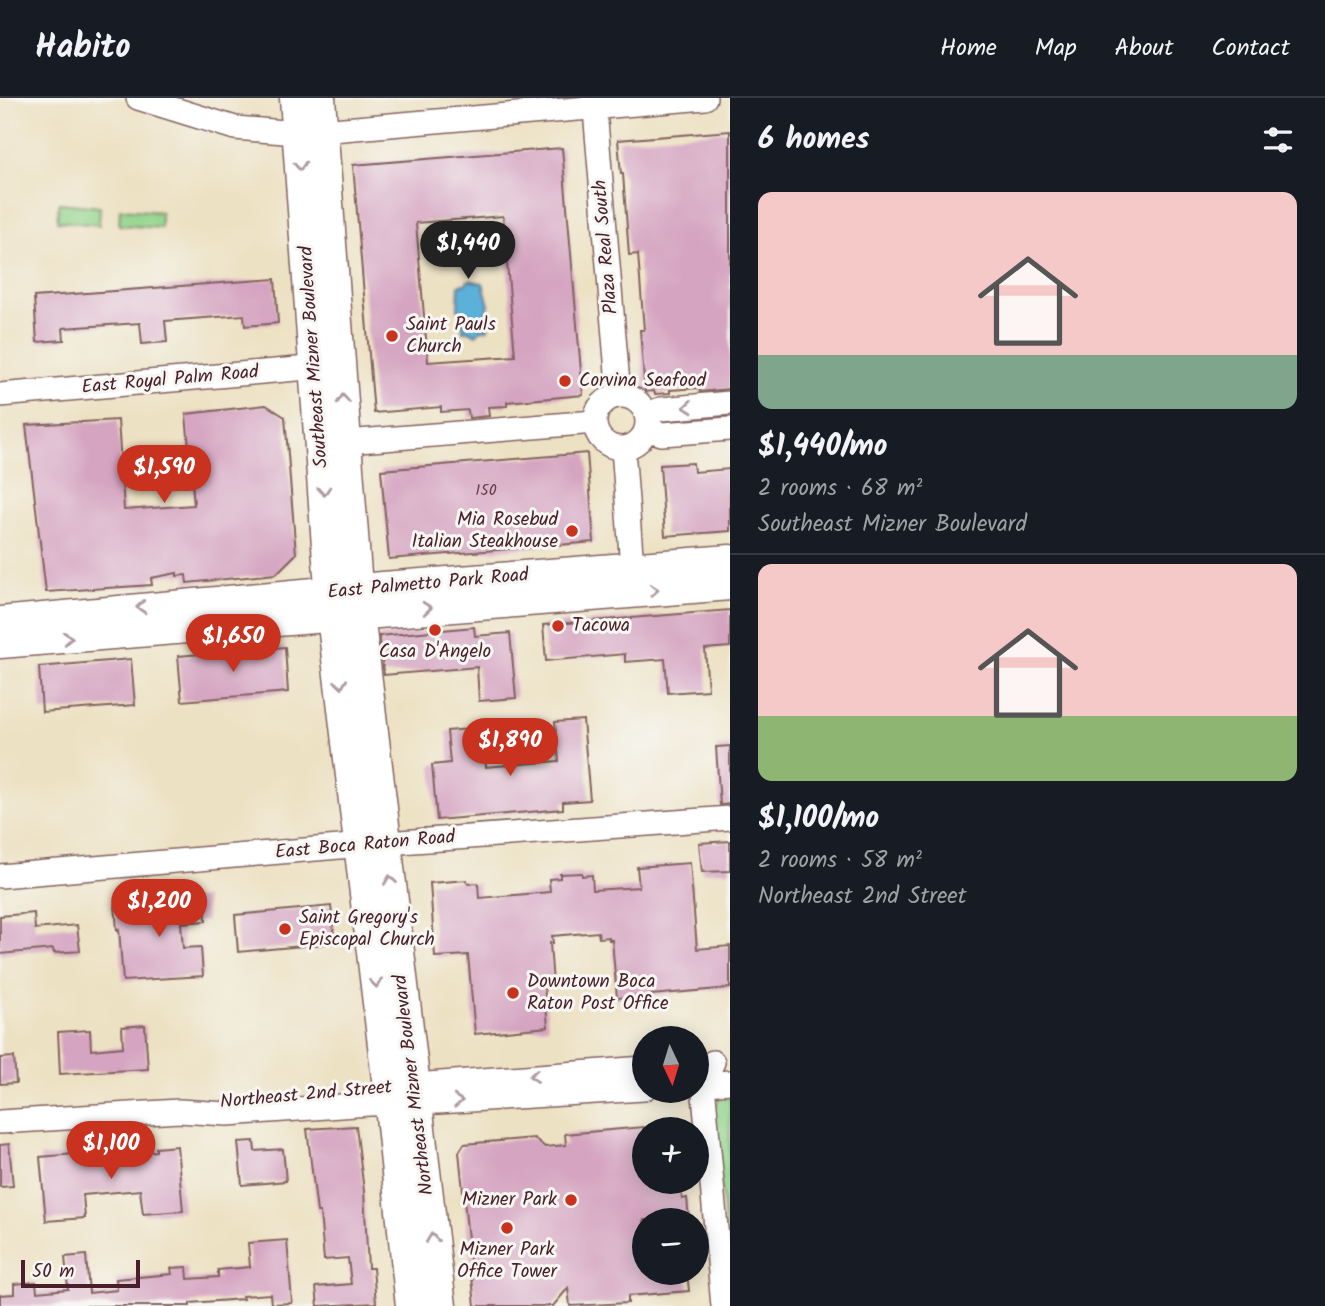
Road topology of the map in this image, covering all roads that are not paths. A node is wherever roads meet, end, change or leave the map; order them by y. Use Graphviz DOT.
graph roads {
  1 [pos="138,98"];
  2 [pos="295,98"];
  3 [pos="320,98"];
  4 [pos="705,98"];
  5 [pos="594,103"];
  6 [pos="310,132"];
  7 [pos="328,366"];
  8 [pos="0,395"];
  9 [pos="619,396"];
  10 [pos="730,403"];
  11 [pos="646,421"];
  12 [pos="595,422"];
  13 [pos="730,429"];
  14 [pos="346,443"];
  15 [pos="623,448"];
  16 [pos="730,560"];
  17 [pos="632,568"];
  18 [pos="730,584"];
  19 [pos="345,602"];
  20 [pos="0,622"];
  21 [pos="0,643"];
  22 [pos="730,818"];
  23 [pos="373,844"];
  24 [pos="0,876"];
  25 [pos="632,1069"];
  26 [pos="709,1072"];
  27 [pos="730,1082"];
  28 [pos="709,1087"];
  29 [pos="632,1089"];
  30 [pos="402,1095"];
  31 [pos="0,1122"];
  32 [pos="411,1306"];
  33 [pos="441,1306"];
  34 [pos="723,1306"];
  1 -- 6 [label="street"];
  2 -- 6 [label="main road, Southeast Mizner Boulevard"];
  3 -- 6 [label="main road, Southeast Mizner Boulevard"];
  4 -- 5 [label="street"];
  5 -- 6 [label="street"];
  5 -- 9 [label="street, Plaza Real South"];
  6 -- 7 [label="main road, Southeast Mizner Boulevard"];
  7 -- 8 [label="street, East Royal Palm Road"];
  14 -- 7 [label="main road, Southeast Mizner Boulevard, one-way"];
  7 -- 19 [label="main road, Southeast Mizner Boulevard, one-way"];
  9 -- 11 [label="street"];
  9 -- 12 [label="street"];
  10 -- 11 [label="street, one-way"];
  11 -- 13 [label="street"];
  11 -- 15 [label="street"];
  12 -- 14 [label="street"];
  12 -- 15 [label="street"];
  14 -- 19 [label="main road, Southeast Mizner Boulevard"];
  15 -- 17 [label="street"];
  16 -- 17 [label="main road, East Palmetto Park Road"];
  17 -- 19 [label="main road, East Palmetto Park Road"];
  19 -- 18 [label="main road, East Palmetto Park Road, one-way"];
  19 -- 20 [label="main road, East Palmetto Park Road, one-way"];
  21 -- 19 [label="main road, East Palmetto Park Road, one-way"];
  19 -- 23 [label="main road, Northeast Mizner Boulevard"];
  22 -- 23 [label="street, East Boca Raton Road"];
  23 -- 24 [label="street, East Boca Raton Road"];
  23 -- 30 [label="main road, Northeast Mizner Boulevard"];
  25 -- 30 [label="street, Northeast 2nd Street, one-way"];
  26 -- 27 [label="street"];
  28 -- 34 [label="street"];
  30 -- 29 [label="street, Northeast 2nd Street, one-way"];
  30 -- 31 [label="street, Northeast 2nd Street"];
  30 -- 32 [label="main road, Northeast Mizner Boulevard"];
  33 -- 30 [label="main road, Northeast Mizner Boulevard, one-way"];
}
